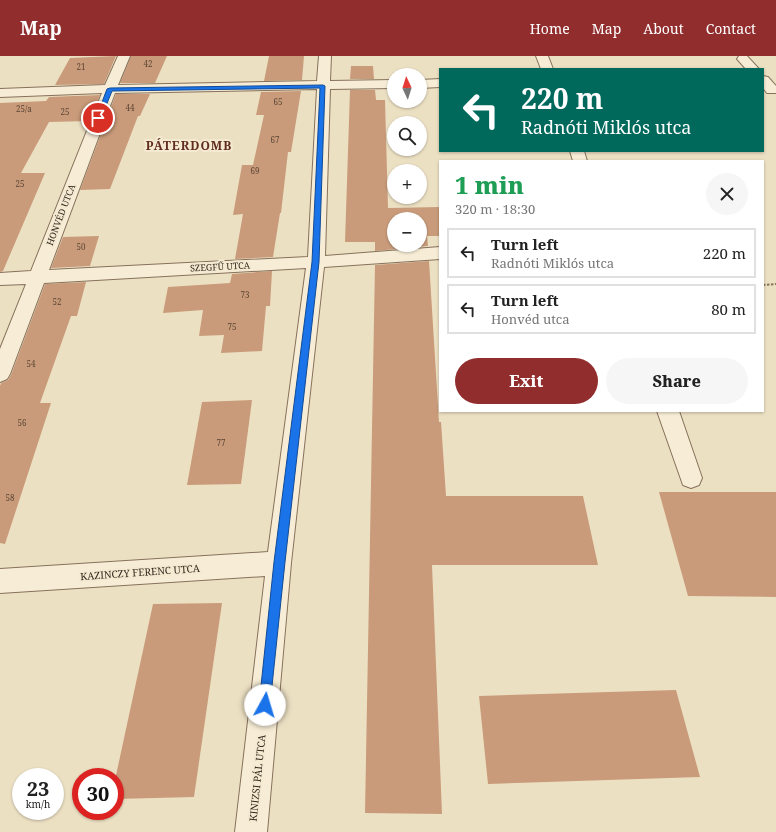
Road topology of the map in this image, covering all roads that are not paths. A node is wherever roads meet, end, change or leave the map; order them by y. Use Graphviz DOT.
graph roads {
  1 [pos="124,56"];
  2 [pos="325,56"];
  3 [pos="542,56"];
  4 [pos="743,59"];
  5 [pos="547,68"];
  6 [pos="752,68"];
  7 [pos="764,81"];
  8 [pos="439,83"];
  9 [pos="387,84"];
  10 [pos="427,84"];
  11 [pos="323,86"];
  12 [pos="110,89"];
  13 [pos="772,90"];
  14 [pos="0,93"];
  15 [pos="439,253"];
  16 [pos="316,262"];
  17 [pos="37,277"];
  18 [pos="0,279"];
  19 [pos="0,374"];
  20 [pos="668,412"];
  21 [pos="691,478"];
  22 [pos="279,562"];
  23 [pos="0,581"];
  24 [pos="251,832"];
  1 -- 12 [label="street, HONVÉD UTCA"];
  2 -- 11 [label="street, KINIZSI PÁL UTCA"];
  3 -- 5 [label="street"];
  4 -- 6 [label="street"];
  7 -- 13 [label="street"];
  8 -- 10 [label="street"];
  9 -- 11 [label="street"];
  11 -- 12 [label="street"];
  11 -- 16 [label="street, KINIZSI PÁL UTCA"];
  12 -- 14 [label="street"];
  12 -- 17 [label="street, HONVÉD UTCA"];
  15 -- 16 [label="street, SZEGFŰ UTCA"];
  16 -- 17 [label="street, SZEGFŰ UTCA"];
  16 -- 22 [label="street, KINIZSI PÁL UTCA"];
  17 -- 18 [label="street, SZEGFŰ UTCA"];
  17 -- 19 [label="street, HONVÉD UTCA"];
  20 -- 21 [label="street"];
  22 -- 23 [label="street, KAZINCZY FERENC UTCA"];
  22 -- 24 [label="street, KINIZSI PÁL UTCA"];
}
